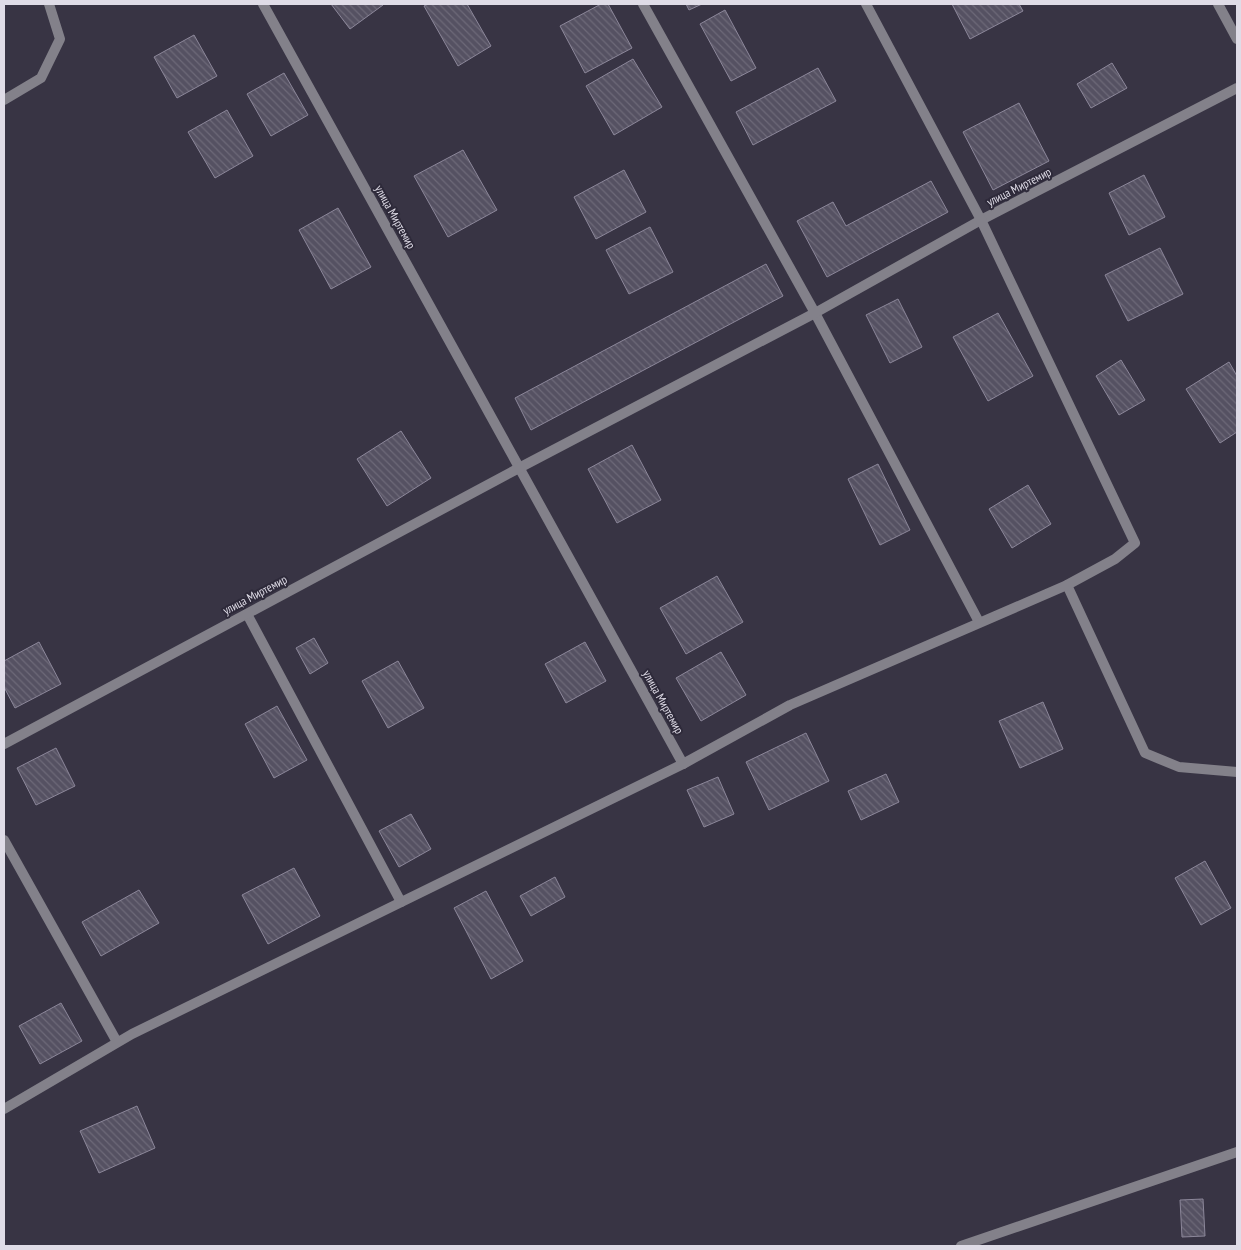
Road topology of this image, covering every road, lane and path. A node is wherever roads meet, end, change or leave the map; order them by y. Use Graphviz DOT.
graph roads {
  1 [pos="49,4"];
  2 [pos="263,4"];
  3 [pos="643,4"];
  4 [pos="866,4"];
  5 [pos="1218,4"];
  6 [pos="1237,39"];
  7 [pos="1237,88"];
  8 [pos="4,100"];
  9 [pos="981,220"];
  10 [pos="815,313"];
  11 [pos="519,468"];
  12 [pos="1067,585"];
  13 [pos="247,614"];
  14 [pos="979,622"];
  15 [pos="4,744"];
  16 [pos="683,764"];
  17 [pos="1237,772"];
  18 [pos="4,840"];
  19 [pos="402,902"];
  20 [pos="117,1042"];
  21 [pos="4,1109"];
  22 [pos="1237,1152"];
  23 [pos="961,1246"];
  1 -- 8 [label="street"];
  2 -- 11 [label="street, улица Миртемир"];
  3 -- 10 [label="street"];
  4 -- 9 [label="street"];
  5 -- 6 [label="street"];
  7 -- 9 [label="street, улица Миртемир"];
  9 -- 10 [label="street, улица Миртемир"];
  9 -- 12 [label="street"];
  10 -- 11 [label="street, улица Миртемир"];
  10 -- 14 [label="street"];
  11 -- 13 [label="street, улица Миртемир"];
  11 -- 16 [label="street, улица Миртемир"];
  12 -- 14 [label="street"];
  12 -- 17 [label="street"];
  13 -- 15 [label="street, улица Миртемир"];
  13 -- 19 [label="street"];
  14 -- 16 [label="street"];
  16 -- 19 [label="street"];
  18 -- 20 [label="street"];
  19 -- 20 [label="street"];
  20 -- 21 [label="street"];
  22 -- 23 [label="street"];
}
